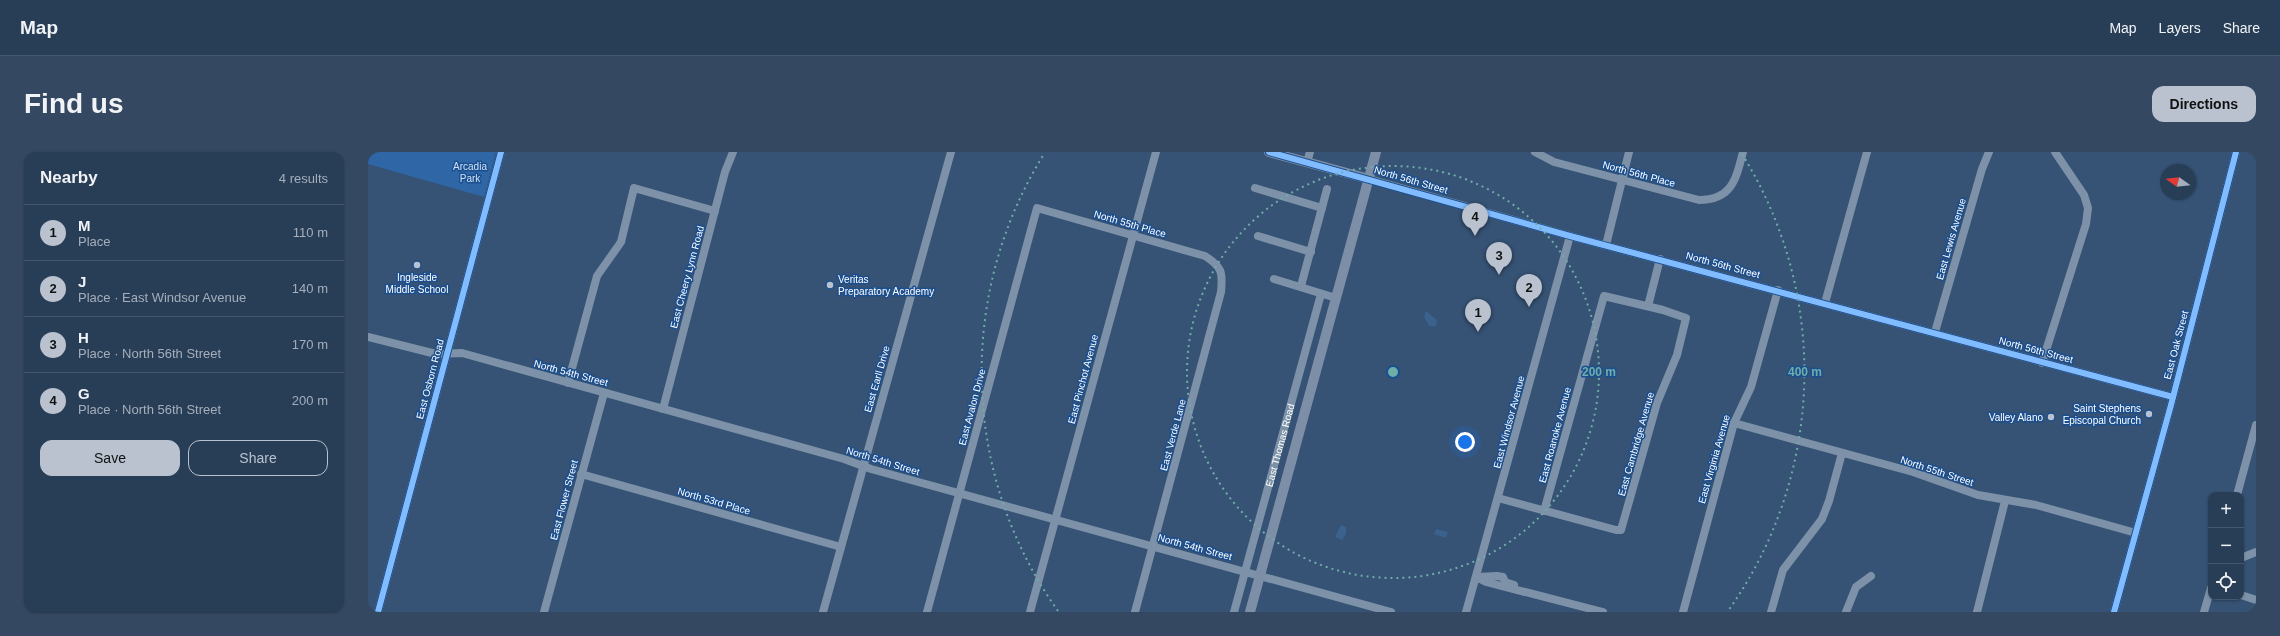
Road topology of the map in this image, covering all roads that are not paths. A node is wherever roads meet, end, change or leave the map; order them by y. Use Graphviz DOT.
graph roads {
  1 [pos="501,152"];
  2 [pos="733,152"];
  3 [pos="951,152"];
  4 [pos="1156,152"];
  5 [pos="1269,152"];
  6 [pos="1376,152"];
  7 [pos="1535,152"];
  8 [pos="1629,152"];
  9 [pos="1743,152"];
  10 [pos="1867,152"];
  11 [pos="1989,152"];
  12 [pos="2055,152"];
  13 [pos="2236,152"];
  14 [pos="1308,157"];
  15 [pos="1369,179"];
  16 [pos="1622,179"];
  17 [pos="1255,188"];
  18 [pos="1327,189"];
  19 [pos="1037,208"];
  20 [pos="1322,208"];
  21 [pos="715,211"];
  22 [pos="1132,235"];
  23 [pos="1258,236"];
  24 [pos="1570,236"];
  25 [pos="1606,244"];
  26 [pos="1311,252"];
  27 [pos="1660,259"];
  28 [pos="1217,263"];
  29 [pos="1274,279"];
  30 [pos="1301,286"];
  31 [pos="1778,290"];
  32 [pos="1321,294"];
  33 [pos="1336,298"];
  34 [pos="1825,303"];
  35 [pos="1648,306"];
  36 [pos="1935,332"];
  37 [pos="368,337"];
  38 [pos="448,353"];
  39 [pos="2042,363"];
  40 [pos="568,383"];
  41 [pos="604,393"];
  42 [pos="2173,397"];
  43 [pos="663,408"];
  44 [pos="1734,423"];
  45 [pos="2256,425"];
  46 [pos="1842,453"];
  47 [pos="862,467"];
  48 [pos="581,474"];
  49 [pos="2238,492"];
  50 [pos="959,493"];
  51 [pos="1498,498"];
  52 [pos="2005,501"];
  53 [pos="1544,510"];
  54 [pos="1055,519"];
  55 [pos="2136,533"];
  56 [pos="1153,546"];
  57 [pos="841,547"];
  58 [pos="2256,552"];
  59 [pos="2244,557"];
  60 [pos="1245,571"];
  61 [pos="1261,575"];
  62 [pos="1871,576"];
  63 [pos="1476,577"];
  64 [pos="2244,596"];
  65 [pos="2208,598"];
  66 [pos="2256,600"];
  67 [pos="378,612"];
  68 [pos="544,612"];
  69 [pos="823,612"];
  70 [pos="928,612"];
  71 [pos="1030,612"];
  72 [pos="1135,612"];
  73 [pos="1234,612"];
  74 [pos="1250,612"];
  75 [pos="1391,612"];
  76 [pos="1466,612"];
  77 [pos="1603,612"];
  78 [pos="1683,612"];
  79 [pos="1771,612"];
  80 [pos="1846,612"];
  81 [pos="1977,612"];
  82 [pos="2114,612"];
  83 [pos="2204,612"];
  1 -- 38 [label="street, East Osborn Road"];
  2 -- 21 [label="street, East Cheery Lynn Road"];
  3 -- 47 [label="street, East Earll Drive"];
  4 -- 22 [label="street, East Pinchot Avenue"];
  5 -- 14 [label="main road, North 56th Street"];
  6 -- 15 [label="main road, East Thomas Road"];
  7 -- 16 [label="street, North 56th Place"];
  8 -- 16 [label="street"];
  9 -- 16 [label="street, North 56th Place"];
  10 -- 34 [label="street"];
  11 -- 36 [label="street, East Lewis Avenue"];
  12 -- 39 [label="street"];
  13 -- 42 [label="street, East Oak Street"];
  14 -- 15 [label="main road, North 56th Street"];
  15 -- 24 [label="street, North 56th Street"];
  15 -- 33 [label="main road, East Thomas Road"];
  16 -- 25 [label="street"];
  17 -- 20 [label="street"];
  18 -- 20 [label="street"];
  19 -- 22 [label="street, North 55th Place"];
  19 -- 50 [label="street, East Avalon Drive"];
  20 -- 26 [label="street"];
  21 -- 40 [label="street"];
  21 -- 43 [label="street, East Cheery Lynn Road"];
  22 -- 28 [label="street, North 55th Place"];
  22 -- 54 [label="street, East Pinchot Avenue"];
  23 -- 26 [label="street"];
  24 -- 25 [label="street, North 56th Street"];
  24 -- 51 [label="street, East Windsor Avenue"];
  25 -- 27 [label="street, North 56th Street"];
  26 -- 30 [label="street"];
  27 -- 31 [label="street, North 56th Street"];
  27 -- 35 [label="street"];
  28 -- 56 [label="street, East Verde Lane"];
  29 -- 30 [label="street"];
  30 -- 32 [label="street"];
  31 -- 34 [label="street, North 56th Street"];
  31 -- 44 [label="street, East Virginia Avenue"];
  32 -- 33 [label="street"];
  32 -- 60 [label="street, East Thomas Road"];
  33 -- 61 [label="main road, East Thomas Road"];
  34 -- 36 [label="street, North 56th Street"];
  35 -- 53 [label="street, East Roanoke Avenue"];
  35 -- 53 [label="street, East Cambridge Avenue"];
  36 -- 39 [label="street, North 56th Street"];
  37 -- 38 [label="street, North 54th Street"];
  38 -- 40 [label="street, North 54th Street"];
  38 -- 67 [label="street, East Osborn Road"];
  39 -- 42 [label="street, North 56th Street"];
  40 -- 41 [label="street, North 54th Street"];
  41 -- 43 [label="street, North 54th Street"];
  41 -- 48 [label="street, East Flower Street"];
  42 -- 55 [label="street, East Oak Street"];
  43 -- 47 [label="street, North 54th Street"];
  44 -- 46 [label="street, North 55th Street"];
  44 -- 78 [label="street, East Virginia Avenue"];
  45 -- 49 [label="street"];
  46 -- 52 [label="street, North 55th Street"];
  46 -- 79 [label="street"];
  47 -- 50 [label="street, North 54th Street"];
  47 -- 57 [label="street, East Earll Drive"];
  48 -- 57 [label="street, North 53rd Place"];
  48 -- 68 [label="street, East Flower Street"];
  50 -- 54 [label="street, North 54th Street"];
  50 -- 70 [label="street, East Avalon Drive"];
  51 -- 53 [label="street"];
  51 -- 63 [label="street, East Windsor Avenue"];
  52 -- 55 [label="street, North 55th Street"];
  52 -- 81 [label="street"];
  54 -- 56 [label="street, North 54th Street"];
  54 -- 71 [label="street, East Pinchot Avenue"];
  55 -- 82 [label="street, East Oak Street"];
  56 -- 60 [label="street, North 54th Street"];
  56 -- 72 [label="street, East Verde Lane"];
  57 -- 69 [label="street, East Earll Drive"];
  58 -- 59 [label="street"];
  60 -- 61 [label="street, North 54th Street"];
  60 -- 73 [label="street, East Thomas Road"];
  61 -- 74 [label="main road, East Thomas Road"];
  61 -- 75 [label="street, North 54th Street"];
  62 -- 80 [label="street"];
  63 -- 76 [label="street, East Windsor Avenue"];
  63 -- 77 [label="street"];
  64 -- 66 [label="street"];
  65 -- 83 [label="street"];
}
